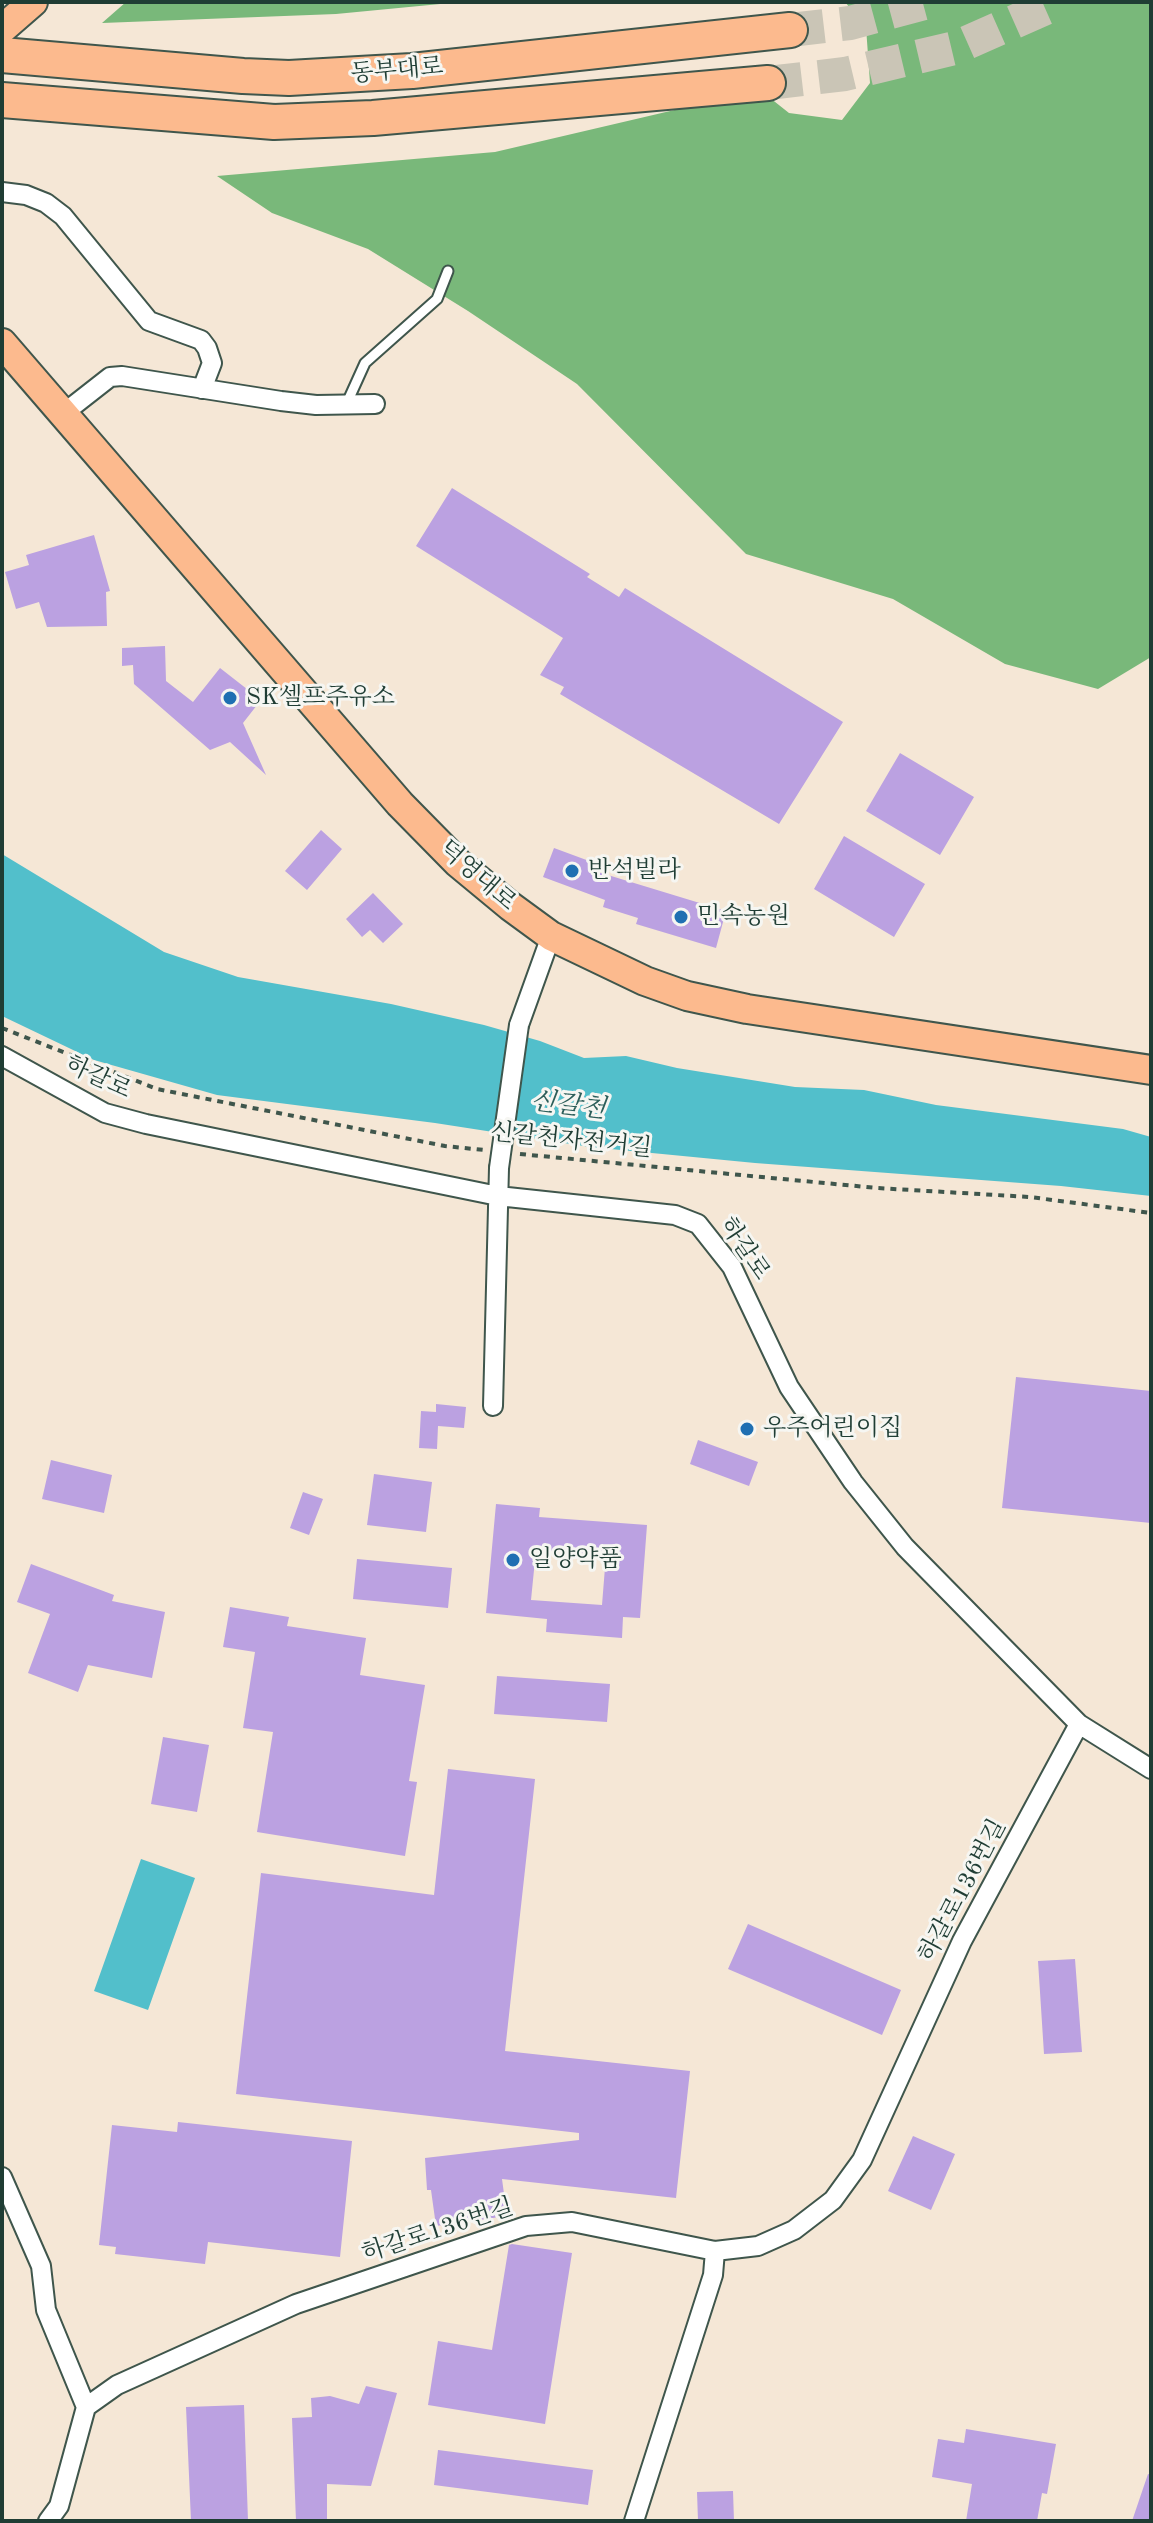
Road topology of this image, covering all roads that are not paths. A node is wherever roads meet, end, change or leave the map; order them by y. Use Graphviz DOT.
graph roads {
  1 [pos="33,2"];
  2 [pos="2,29"];
  3 [pos="790,30"];
  4 [pos="2,55"];
  5 [pos="768,83"];
  6 [pos="2,100"];
  7 [pos="2,192"];
  8 [pos="448,271"];
  9 [pos="2,343"];
  10 [pos="202,389"];
  11 [pos="375,404"];
  12 [pos="346,405"];
  13 [pos="64,413"];
  14 [pos="551,936"];
  15 [pos="2,1056"];
  16 [pos="1151,1070"];
  17 [pos="498,1196"];
  18 [pos="493,1406"];
  19 [pos="1079,1724"];
  20 [pos="1151,1769"];
  21 [pos="2,2177"];
  22 [pos="715,2251"];
  23 [pos="86,2407"];
  24 [pos="48,2521"];
  25 [pos="634,2521"];
  1 -- 2 [label="main road"];
  3 -- 4 [label="highway, 동부대로"];
  5 -- 6 [label="highway, 동부대로"];
  7 -- 10 [label="street"];
  8 -- 12 [label="lane"];
  9 -- 13 [label="main road, 덕영대로"];
  10 -- 12 [label="street"];
  10 -- 13 [label="street"];
  11 -- 12 [label="street"];
  13 -- 14 [label="main road, 덕영대로"];
  14 -- 16 [label="main road, 덕영대로"];
  14 -- 17 [label="street, bridge"];
  15 -- 17 [label="street, 하갈로"];
  17 -- 18 [label="street"];
  17 -- 19 [label="street, 하갈로"];
  19 -- 20 [label="street, 하갈로"];
  19 -- 22 [label="street, 하갈로136번길"];
  21 -- 23 [label="street"];
  22 -- 23 [label="street, 하갈로136번길"];
  22 -- 25 [label="street"];
  23 -- 24 [label="street"];
}
